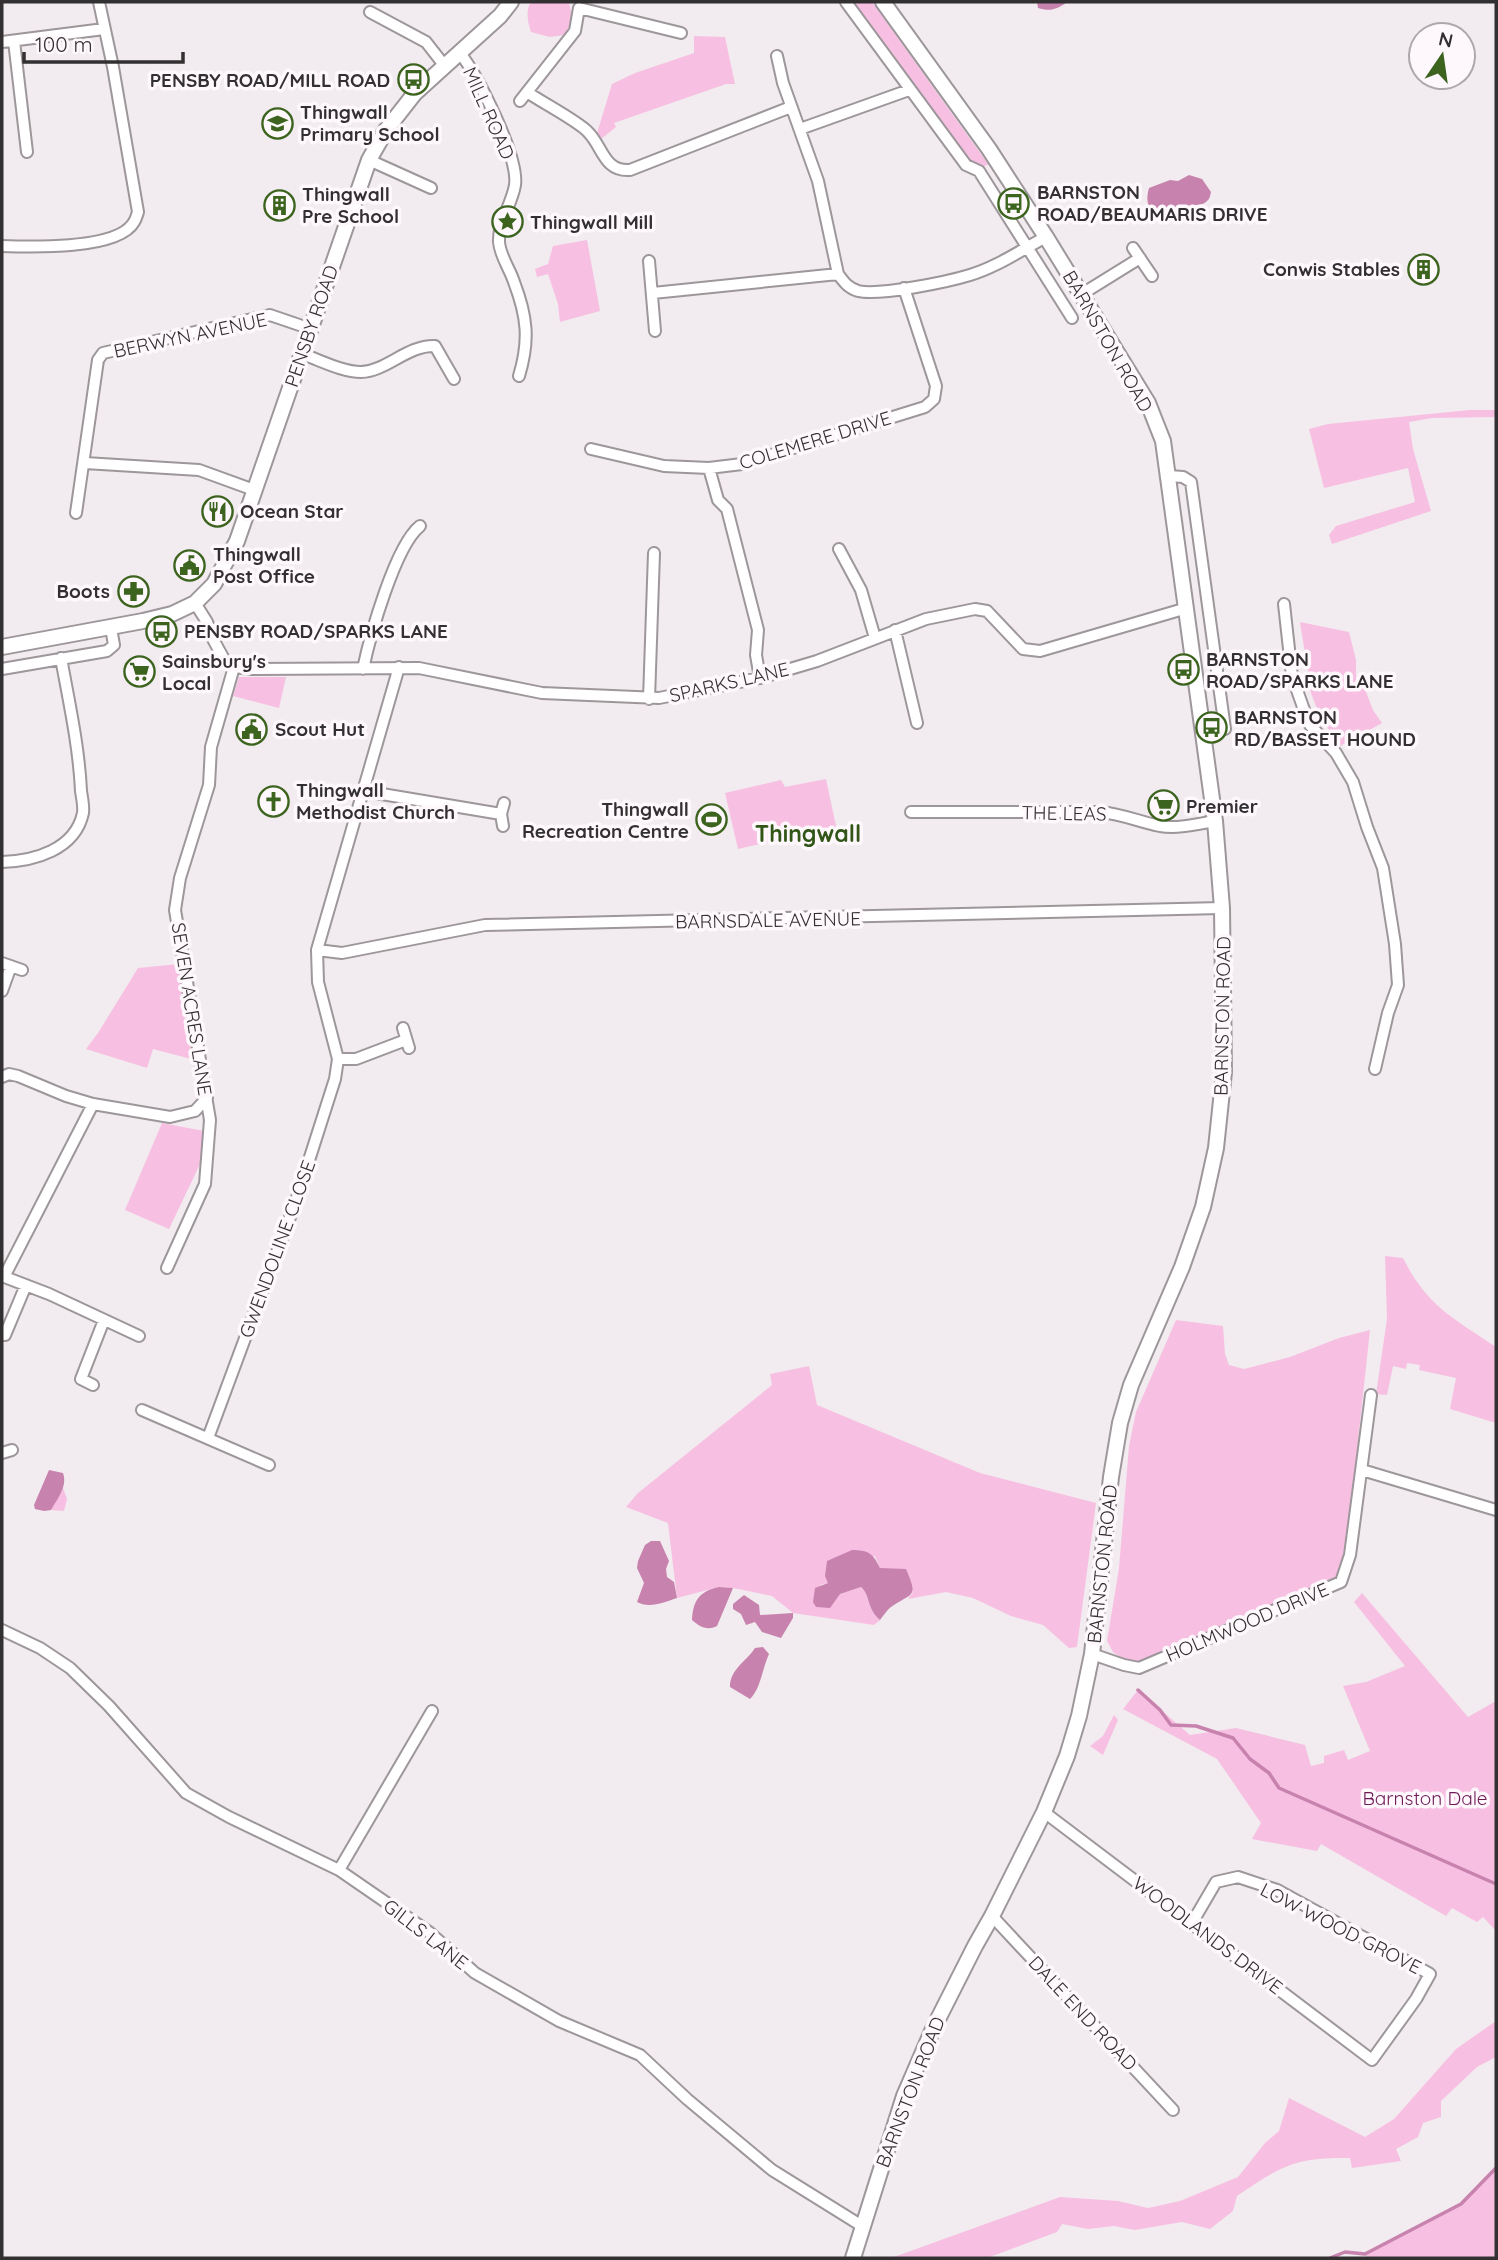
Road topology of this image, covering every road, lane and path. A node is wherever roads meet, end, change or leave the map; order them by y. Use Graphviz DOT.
graph roads {
  1 [pos="99,2"];
  2 [pos="511,2"];
  3 [pos="846,2"];
  4 [pos="883,2"];
  5 [pos="578,5"];
  6 [pos="370,12"];
  7 [pos="104,29"];
  8 [pos="681,33"];
  9 [pos="15,41"];
  10 [pos="2,42"];
  11 [pos="460,53"];
  12 [pos="777,56"];
  13 [pos="444,65"];
  14 [pos="909,90"];
  15 [pos="791,107"];
  16 [pos="800,129"];
  17 [pos="27,152"];
  18 [pos="369,160"];
  19 [pos="431,188"];
  20 [pos="1046,237"];
  21 [pos="2,246"];
  22 [pos="1027,247"];
  23 [pos="1133,248"];
  24 [pos="1140,258"];
  25 [pos="649,261"];
  26 [pos="838,274"];
  27 [pos="1152,276"];
  28 [pos="904,288"];
  29 [pos="653,293"];
  30 [pos="1082,294"];
  31 [pos="1072,318"];
  32 [pos="311,329"];
  33 [pos="656,331"];
  34 [pos="441,336"];
  35 [pos="435,346"];
  36 [pos="302,354"];
  37 [pos="519,376"];
  38 [pos="454,379"];
  39 [pos="592,449"];
  40 [pos="85,463"];
  41 [pos="709,468"];
  42 [pos="1169,476"];
  43 [pos="254,490"];
  44 [pos="76,513"];
  45 [pos="420,526"];
  46 [pos="838,549"];
  47 [pos="654,553"];
  48 [pos="194,603"];
  49 [pos="1284,604"];
  50 [pos="1187,608"];
  51 [pos="111,628"];
  52 [pos="895,630"];
  53 [pos="875,638"];
  54 [pos="2,647"];
  55 [pos="61,658"];
  56 [pos="234,667"];
  57 [pos="399,667"];
  58 [pos="2,668"];
  59 [pos="363,669"];
  60 [pos="760,678"];
  61 [pos="649,699"];
  62 [pos="917,723"];
  63 [pos="1225,729"];
  64 [pos="364,791"];
  65 [pos="911,813"];
  66 [pos="1215,821"];
  67 [pos="503,826"];
  68 [pos="2,862"];
  69 [pos="1222,908"];
  70 [pos="317,950"];
  71 [pos="12,966"];
  72 [pos="2,991"];
  73 [pos="406,1039"];
  74 [pos="338,1059"];
  75 [pos="1375,1069"];
  76 [pos="2,1077"];
  77 [pos="207,1098"];
  78 [pos="93,1104"];
  79 [pos="167,1268"];
  80 [pos="3,1276"];
  81 [pos="26,1285"];
  82 [pos="104,1320"];
  83 [pos="139,1336"];
  84 [pos="6,1337"];
  85 [pos="93,1385"];
  86 [pos="1371,1395"];
  87 [pos="142,1410"];
  88 [pos="208,1438"];
  89 [pos="269,1465"];
  90 [pos="1362,1470"];
  91 [pos="1496,1510"];
  92 [pos="2,1630"];
  93 [pos="1092,1654"];
  94 [pos="432,1711"];
  95 [pos="1044,1812"];
  96 [pos="339,1870"];
  97 [pos="992,1916"];
  98 [pos="1192,1923"];
  99 [pos="1372,2060"];
  100 [pos="1173,2110"];
  101 [pos="862,2226"];
  102 [pos="853,2258"];
  1 -- 7 [label="street"];
  2 -- 11 [label="main road, PENSBY ROAD"];
  3 -- 14 [label="street"];
  4 -- 20 [label="main road, BARNSTON ROAD"];
  5 -- 8 [label="street"];
  5 -- 15 [label="street"];
  6 -- 13 [label="street"];
  7 -- 9 [label="street"];
  7 -- 21 [label="street"];
  9 -- 10 [label="street"];
  9 -- 17 [label="street"];
  11 -- 13 [label="main road, PENSBY ROAD"];
  11 -- 37 [label="street, MILL ROAD"];
  12 -- 15 [label="street"];
  13 -- 18 [label="main road, PENSBY ROAD"];
  14 -- 16 [label="street"];
  14 -- 22 [label="street"];
  15 -- 16 [label="street"];
  16 -- 26 [label="street"];
  18 -- 19 [label="street"];
  18 -- 32 [label="main road, PENSBY ROAD"];
  20 -- 22 [label="street"];
  20 -- 30 [label="main road, BARNSTON ROAD"];
  22 -- 28 [label="street"];
  22 -- 31 [label="street"];
  23 -- 24 [label="street"];
  24 -- 27 [label="street"];
  24 -- 30 [label="street"];
  25 -- 29 [label="street"];
  26 -- 28 [label="street"];
  26 -- 29 [label="street"];
  28 -- 41 [label="street, COLEMERE DRIVE"];
  29 -- 33 [label="street"];
  30 -- 42 [label="main road, BARNSTON ROAD"];
  32 -- 36 [label="main road, PENSBY ROAD"];
  32 -- 40 [label="street, BERWYN AVENUE"];
  34 -- 35 [label="street"];
  35 -- 36 [label="street"];
  35 -- 38 [label="street"];
  36 -- 43 [label="main road, PENSBY ROAD"];
  39 -- 41 [label="street"];
  40 -- 43 [label="street"];
  40 -- 44 [label="street, BERWYN AVENUE"];
  41 -- 60 [label="street"];
  42 -- 50 [label="main road, BARNSTON ROAD"];
  42 -- 63 [label="street"];
  43 -- 48 [label="main road, PENSBY ROAD"];
  45 -- 59 [label="street"];
  46 -- 53 [label="street"];
  47 -- 61 [label="street"];
  48 -- 51 [label="main road, PENSBY ROAD"];
  48 -- 56 [label="street"];
  49 -- 75 [label="street"];
  50 -- 52 [label="street, SPARKS LANE"];
  50 -- 66 [label="main road, BARNSTON ROAD"];
  51 -- 54 [label="main road, PENSBY ROAD"];
  51 -- 55 [label="street"];
  52 -- 53 [label="street, SPARKS LANE"];
  52 -- 62 [label="street"];
  53 -- 60 [label="street, SPARKS LANE"];
  55 -- 58 [label="street"];
  55 -- 68 [label="street"];
  56 -- 59 [label="street, SPARKS LANE"];
  56 -- 77 [label="street, SEVEN ACRES LANE"];
  57 -- 59 [label="street, SPARKS LANE"];
  57 -- 61 [label="street, SPARKS LANE"];
  57 -- 64 [label="street"];
  60 -- 61 [label="street, SPARKS LANE"];
  64 -- 67 [label="street"];
  64 -- 70 [label="street"];
  65 -- 66 [label="street, THE LEAS"];
  66 -- 69 [label="main road, BARNSTON ROAD"];
  69 -- 70 [label="street, BARNSDALE AVENUE"];
  69 -- 93 [label="main road, BARNSTON ROAD"];
  70 -- 74 [label="street"];
  71 -- 72 [label="street"];
  73 -- 74 [label="street"];
  74 -- 88 [label="street, GWENDOLINE CLOSE"];
  76 -- 78 [label="street"];
  77 -- 78 [label="street"];
  77 -- 79 [label="street, SEVEN ACRES LANE"];
  78 -- 80 [label="street"];
  80 -- 81 [label="street"];
  81 -- 82 [label="street"];
  81 -- 84 [label="street"];
  82 -- 83 [label="street"];
  82 -- 85 [label="street"];
  86 -- 90 [label="street, HOLMWOOD DRIVE"];
  87 -- 88 [label="street"];
  88 -- 89 [label="street"];
  90 -- 91 [label="street"];
  90 -- 93 [label="street, HOLMWOOD DRIVE"];
  92 -- 96 [label="street, GILLS LANE"];
  93 -- 95 [label="main road, BARNSTON ROAD"];
  94 -- 96 [label="street"];
  95 -- 97 [label="main road, BARNSTON ROAD"];
  95 -- 98 [label="street, WOODLANDS DRIVE"];
  96 -- 101 [label="street, GILLS LANE"];
  97 -- 100 [label="street, DALE END ROAD"];
  97 -- 101 [label="main road, BARNSTON ROAD"];
  98 -- 99 [label="street, WOODLANDS DRIVE"];
  98 -- 99 [label="street, LOW WOOD GROVE"];
  101 -- 102 [label="main road, BARNSTON ROAD"];
}
